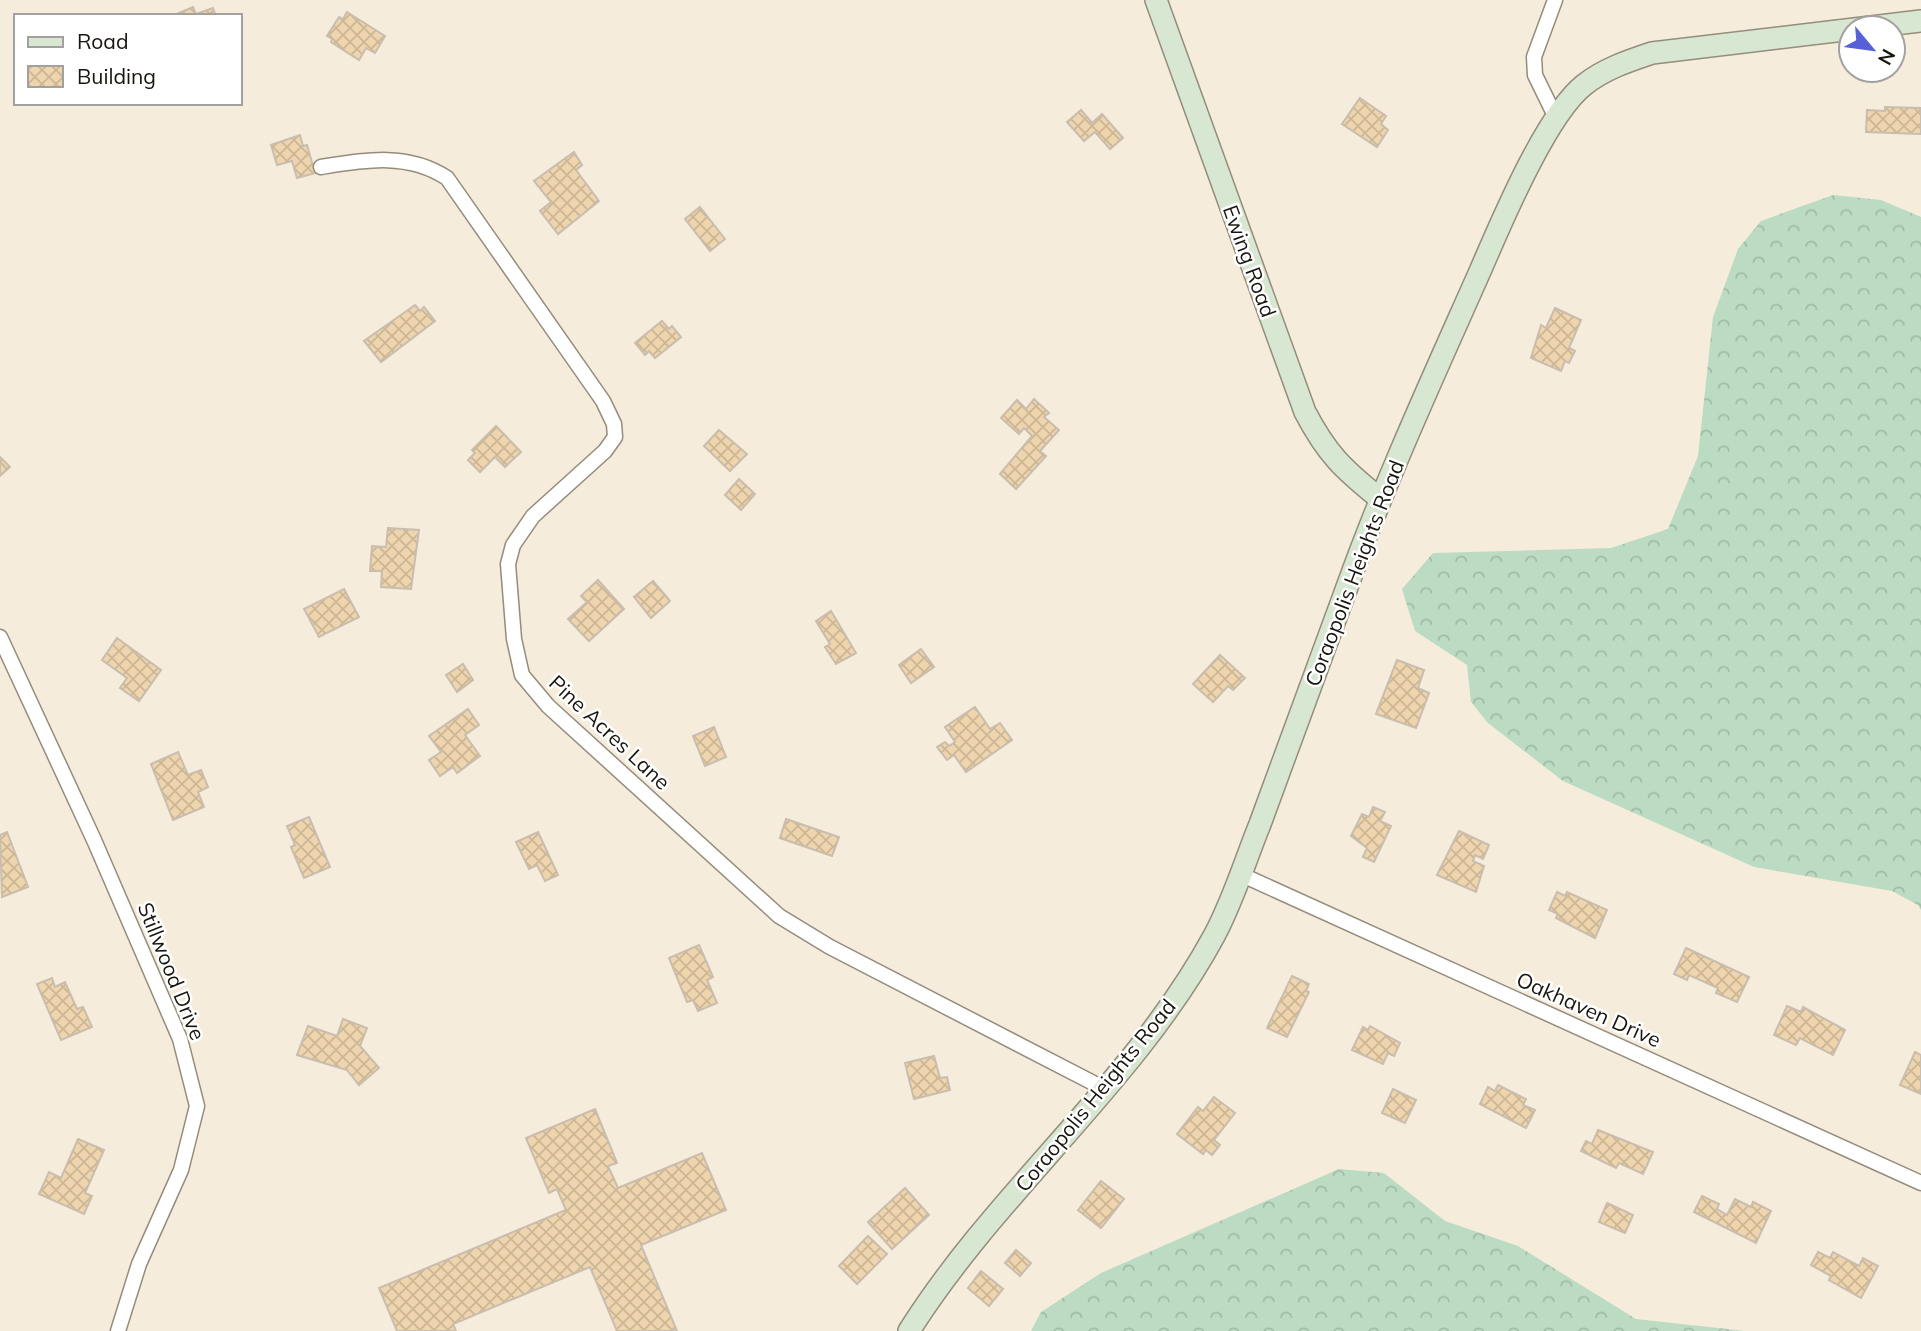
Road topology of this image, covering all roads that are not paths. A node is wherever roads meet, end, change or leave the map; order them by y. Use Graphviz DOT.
graph roads {
  1 [pos="1156,0"];
  2 [pos="1555,0"];
  3 [pos="1921,21"];
  4 [pos="1557,120"];
  5 [pos="321,167"];
  6 [pos="1380,498"];
  7 [pos="0,637"];
  8 [pos="1240,874"];
  9 [pos="1103,1088"];
  10 [pos="1921,1183"];
  11 [pos="118,1331"];
  12 [pos="909,1331"];
  1 -- 6 [label="street, Ewing Road"];
  2 -- 4 [label="street"];
  3 -- 4 [label="street, Coraopolis Heights Road"];
  4 -- 6 [label="street, Coraopolis Heights Road"];
  5 -- 9 [label="street, Pine Acres Lane"];
  6 -- 8 [label="street, Coraopolis Heights Road"];
  7 -- 11 [label="street, Stillwood Drive"];
  8 -- 9 [label="street, Coraopolis Heights Road"];
  8 -- 10 [label="street, Oakhaven Drive"];
  9 -- 12 [label="street, Coraopolis Heights Road"];
}
